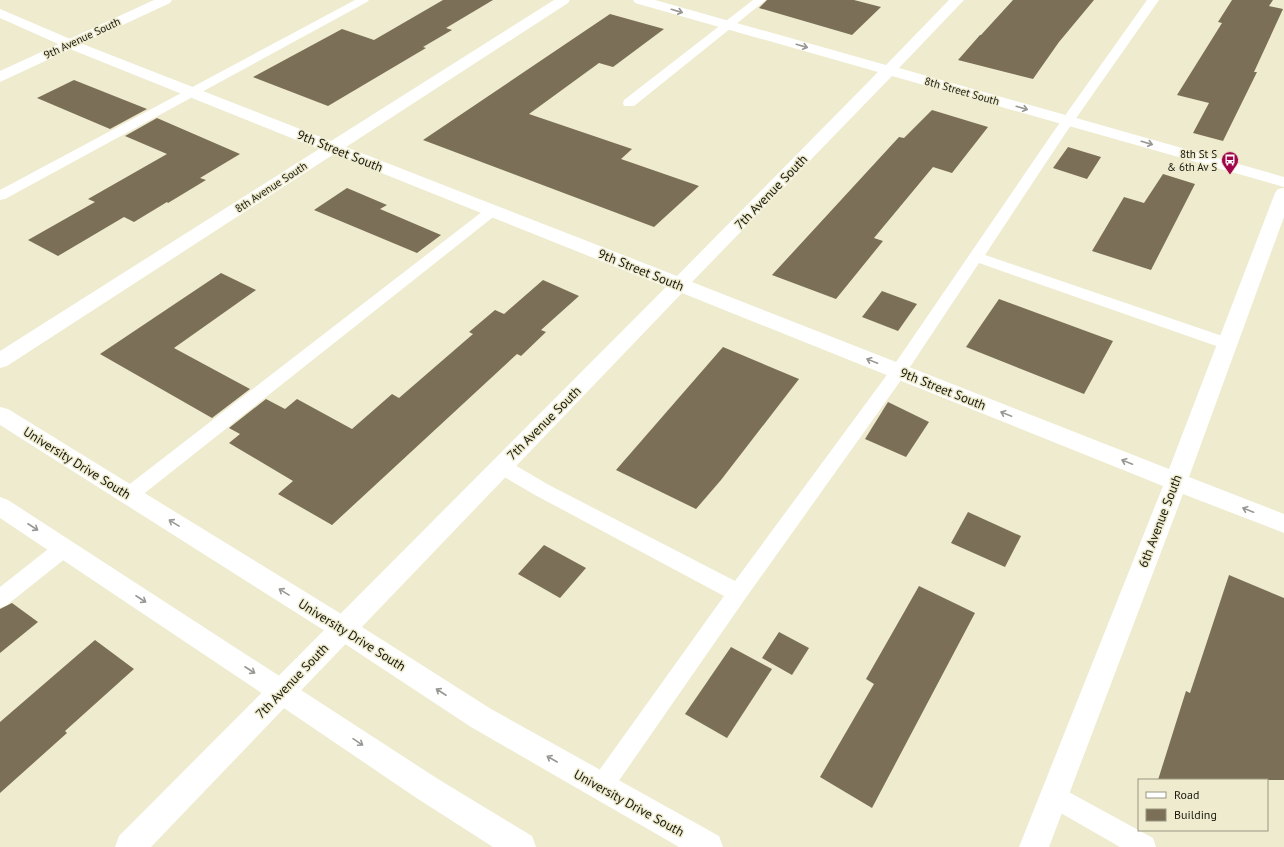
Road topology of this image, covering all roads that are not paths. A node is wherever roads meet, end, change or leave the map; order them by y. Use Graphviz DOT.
graph roads {
  1 [pos="165,0"];
  2 [pos="363,0"];
  3 [pos="563,0"];
  4 [pos="640,0"];
  5 [pos="760,0"];
  6 [pos="957,0"];
  7 [pos="1153,0"];
  8 [pos="0,13"];
  9 [pos="729,25"];
  10 [pos="70,44"];
  11 [pos="888,70"];
  12 [pos="0,77"];
  13 [pos="191,92"];
  14 [pos="629,103"];
  15 [pos="1068,121"];
  16 [pos="332,148"];
  17 [pos="1284,182"];
  18 [pos="1284,193"];
  19 [pos="0,196"];
  20 [pos="492,211"];
  21 [pos="976,258"];
  22 [pos="680,286"];
  23 [pos="1228,344"];
  24 [pos="0,361"];
  25 [pos="898,372"];
  26 [pos="0,415"];
  27 [pos="501,466"];
  28 [pos="1176,481"];
  29 [pos="129,495"];
  30 [pos="0,506"];
  31 [pos="1284,524"];
  32 [pos="64,548"];
  33 [pos="738,593"];
  34 [pos="0,599"];
  35 [pos="342,628"];
  36 [pos="282,691"];
  37 [pos="601,788"];
  38 [pos="1054,796"];
  39 [pos="130,847"];
  40 [pos="521,847"];
  41 [pos="708,847"];
  42 [pos="1034,847"];
  43 [pos="1144,847"];
  1 -- 10 [label="street, 9th Avenue South"];
  2 -- 13 [label="lane"];
  3 -- 16 [label="street, 8th Avenue South"];
  4 -- 9 [label="street, 8th Street South, one-way"];
  5 -- 9 [label="lane"];
  6 -- 11 [label="street, 7th Avenue South"];
  7 -- 15 [label="lane"];
  8 -- 10 [label="street, 9th Street South"];
  9 -- 11 [label="street, 8th Street South, one-way"];
  9 -- 14 [label="lane"];
  10 -- 12 [label="street, 9th Avenue South"];
  10 -- 13 [label="street, 9th Street South"];
  11 -- 15 [label="street, 8th Street South, one-way"];
  11 -- 22 [label="street, 7th Avenue South"];
  13 -- 16 [label="street, 9th Street South"];
  13 -- 19 [label="lane"];
  15 -- 17 [label="street, 8th Street South, one-way"];
  15 -- 21 [label="lane"];
  16 -- 20 [label="street, 9th Street South"];
  16 -- 24 [label="street, 8th Avenue South"];
  18 -- 23 [label="street, 6th Avenue South"];
  20 -- 22 [label="street, 9th Street South"];
  20 -- 29 [label="lane"];
  21 -- 23 [label="lane"];
  21 -- 25 [label="lane"];
  25 -- 22 [label="street, 9th Street South, one-way"];
  22 -- 27 [label="street, 7th Avenue South"];
  23 -- 28 [label="street, 6th Avenue South"];
  28 -- 25 [label="street, 9th Street South, one-way"];
  25 -- 33 [label="lane"];
  26 -- 29 [label="street, University Drive South"];
  27 -- 33 [label="lane"];
  27 -- 35 [label="street, 7th Avenue South"];
  31 -- 28 [label="street, 9th Street South, one-way"];
  28 -- 38 [label="street, 6th Avenue South"];
  35 -- 29 [label="street, University Drive South, one-way"];
  30 -- 32 [label="street, one-way"];
  32 -- 34 [label="lane"];
  32 -- 36 [label="street, one-way"];
  33 -- 37 [label="lane"];
  35 -- 36 [label="street, 7th Avenue South"];
  37 -- 35 [label="street, University Drive South, one-way"];
  36 -- 39 [label="street, 7th Avenue South"];
  36 -- 40 [label="street, one-way"];
  37 -- 41 [label="street, University Drive South"];
  38 -- 42 [label="street, 6th Avenue South"];
  38 -- 43 [label="lane"];
}
